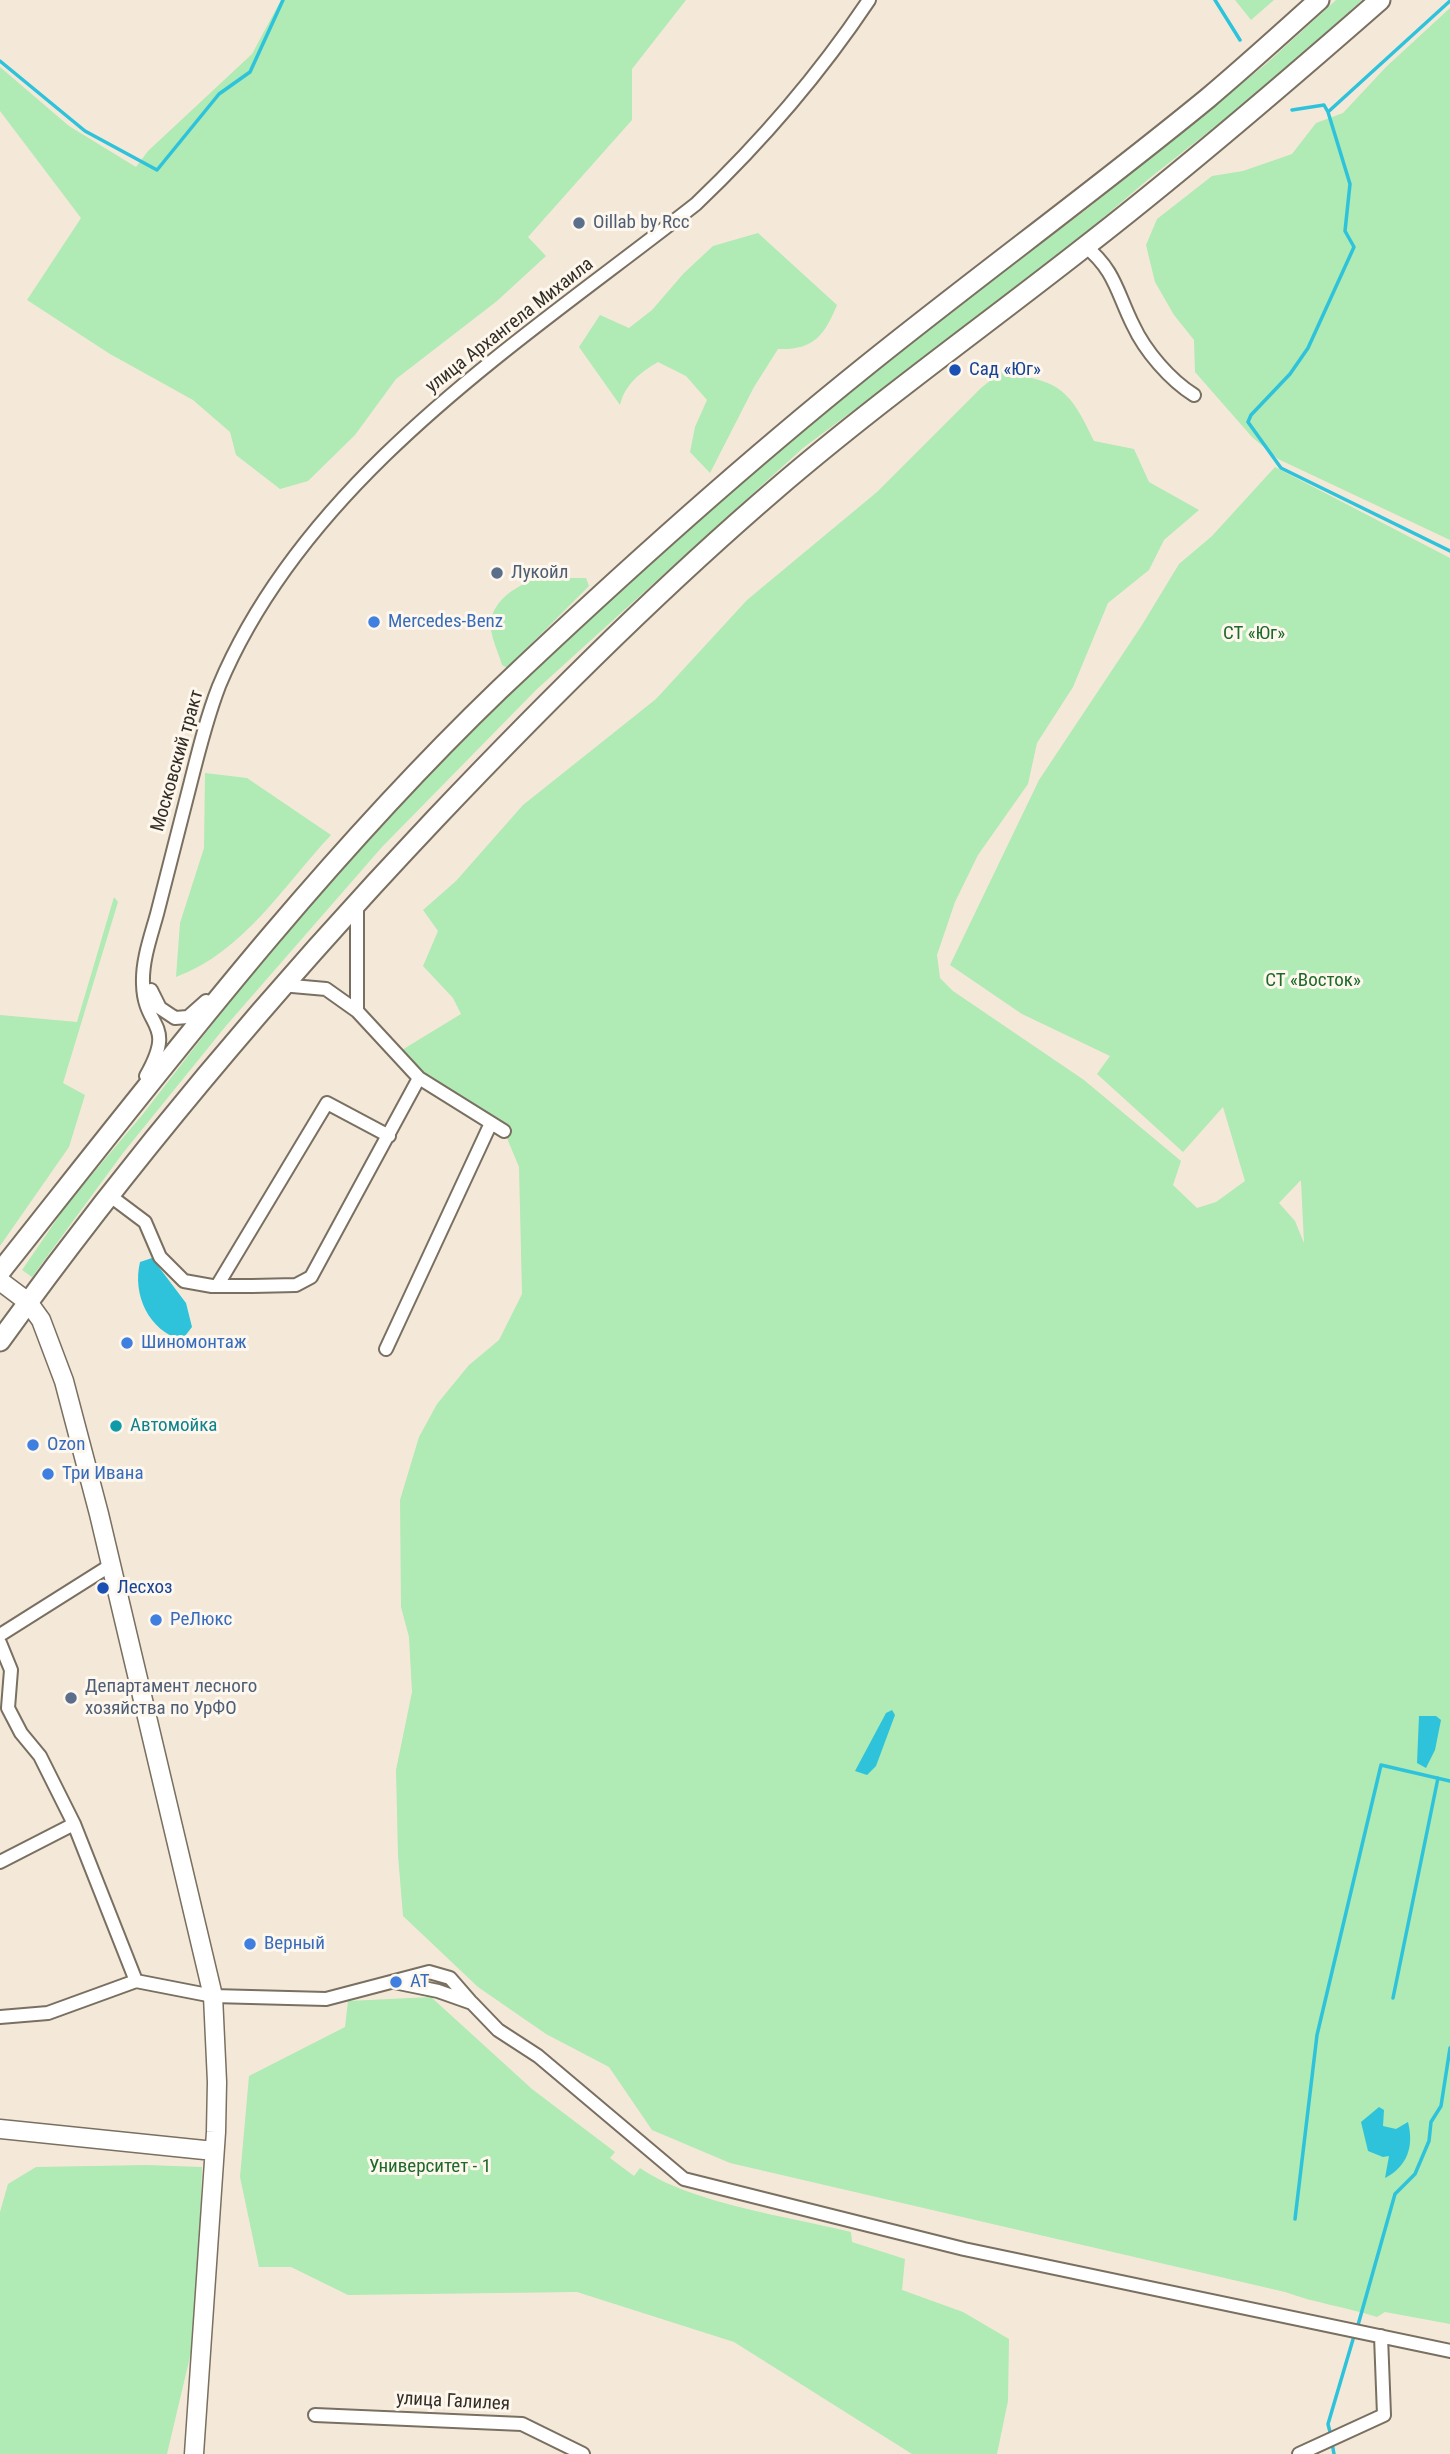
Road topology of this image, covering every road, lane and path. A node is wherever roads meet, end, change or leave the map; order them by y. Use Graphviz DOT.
graph roads {
  1 [pos="869,0"];
  2 [pos="1319,0"];
  3 [pos="1380,0"];
  4 [pos="1085,246"];
  5 [pos="1194,395"];
  6 [pos="315,528"];
  7 [pos="357,902"];
  8 [pos="149,944"];
  9 [pos="234,977"];
  10 [pos="281,985"];
  11 [pos="357,1011"];
  12 [pos="419,1078"];
  13 [pos="133,1100"];
  14 [pos="491,1123"];
  15 [pos="504,1131"];
  16 [pos="389,1136"];
  17 [pos="109,1195"];
  18 [pos="0,1272"];
  19 [pos="0,1282"];
  20 [pos="217,1286"];
  21 [pos="28,1302"];
  22 [pos="0,1341"];
  23 [pos="386,1349"];
  24 [pos="111,1565"];
  25 [pos="0,1635"];
  26 [pos="0,1643"];
  27 [pos="74,1824"];
  28 [pos="0,1861"];
  29 [pos="136,1981"];
  30 [pos="213,1996"];
  31 [pos="0,2017"];
  32 [pos="0,2129"];
  33 [pos="214,2151"];
  34 [pos="1381,2336"];
  35 [pos="1450,2351"];
  36 [pos="315,2415"];
  37 [pos="194,2454"];
  38 [pos="582,2454"];
  39 [pos="1299,2454"];
  1 -- 6 [label="street, улица Архангела Михаила"];
  2 -- 9 [label="main road"];
  3 -- 4 [label="main road"];
  4 -- 5 [label="street"];
  4 -- 7 [label="main road"];
  6 -- 8 [label="street, Московский тракт"];
  7 -- 10 [label="main road"];
  7 -- 11 [label="street"];
  8 -- 9 [label="street, Московский тракт"];
  8 -- 13 [label="street, Московский тракт"];
  9 -- 13 [label="main road"];
  10 -- 11 [label="street"];
  10 -- 17 [label="main road"];
  11 -- 12 [label="street"];
  12 -- 14 [label="street"];
  12 -- 16 [label="street"];
  13 -- 18 [label="main road"];
  14 -- 15 [label="street"];
  14 -- 23 [label="street"];
  16 -- 20 [label="street"];
  16 -- 20 [label="street"];
  17 -- 20 [label="street"];
  17 -- 21 [label="main road"];
  19 -- 21 [label="street"];
  21 -- 22 [label="main road"];
  21 -- 24 [label="street"];
  24 -- 25 [label="street"];
  24 -- 30 [label="street"];
  26 -- 27 [label="street"];
  27 -- 28 [label="street"];
  27 -- 29 [label="street"];
  29 -- 30 [label="street"];
  29 -- 31 [label="street"];
  30 -- 33 [label="street"];
  30 -- 34 [label="street"];
  32 -- 33 [label="street"];
  33 -- 37 [label="street"];
  34 -- 35 [label="street"];
  34 -- 39 [label="street"];
  36 -- 38 [label="street, улица Галилея"];
}
